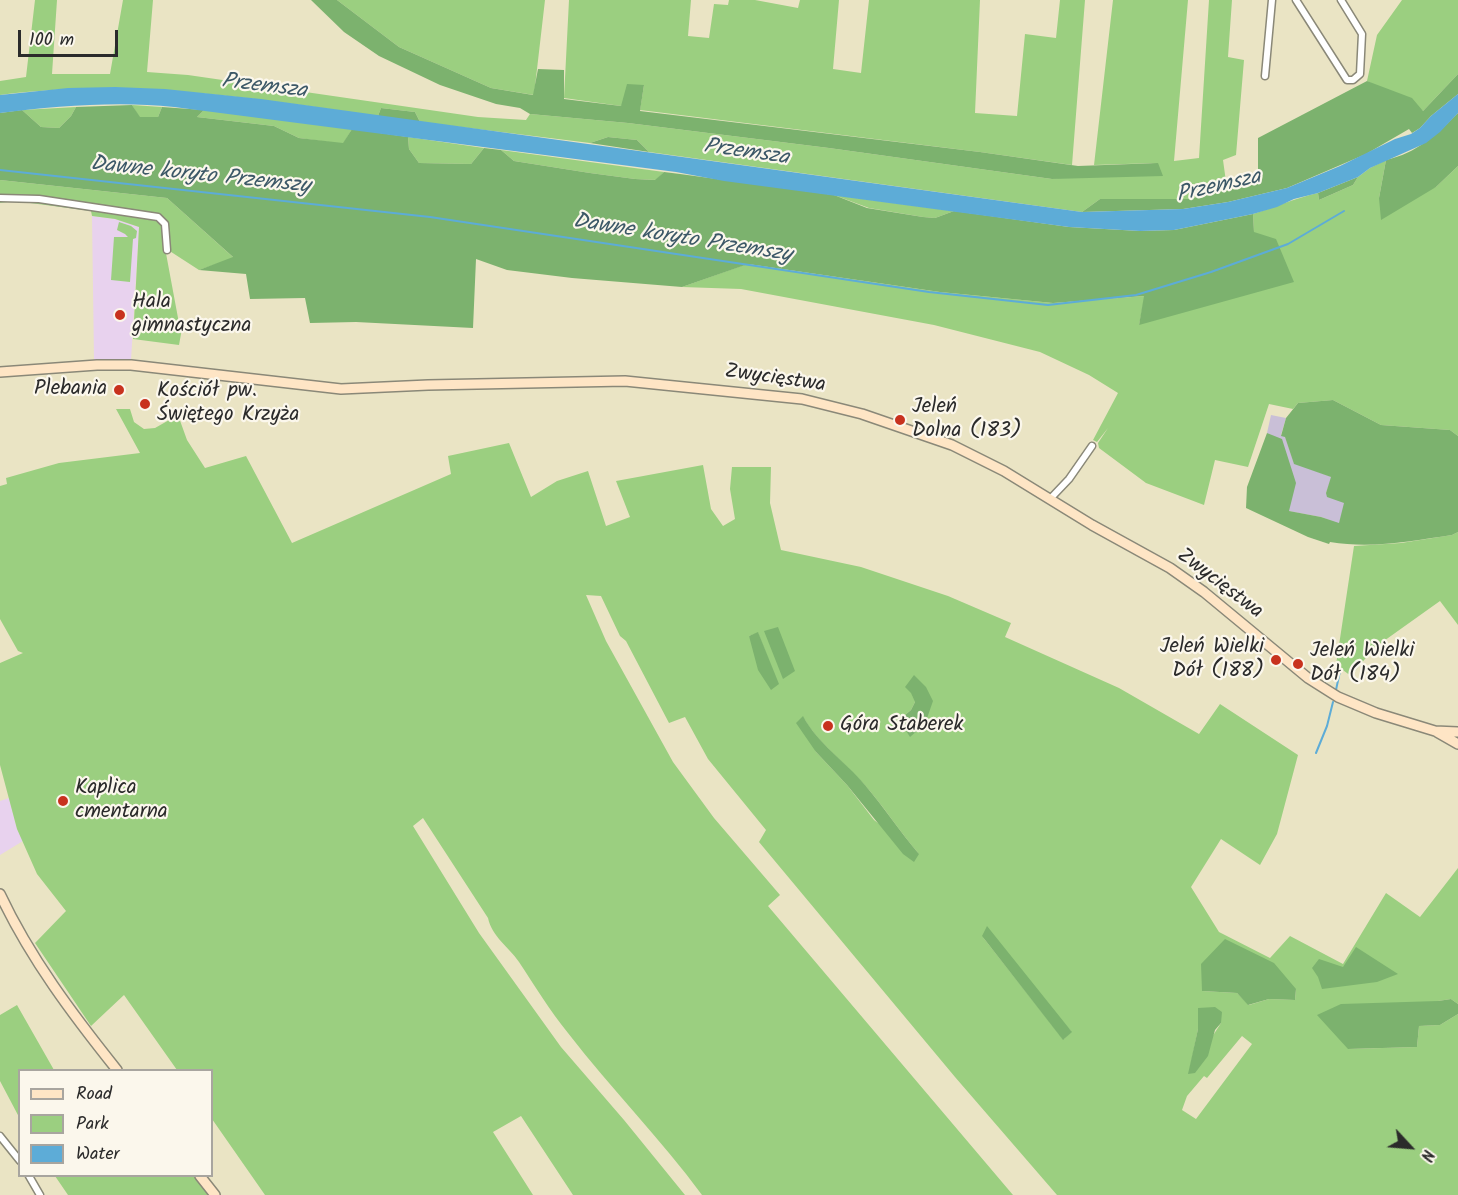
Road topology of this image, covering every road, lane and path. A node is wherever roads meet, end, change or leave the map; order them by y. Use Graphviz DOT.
graph roads {
  1 [pos="1272,0"];
  2 [pos="1296,0"];
  3 [pos="1341,0"];
  4 [pos="1265,76"];
  5 [pos="0,198"];
  6 [pos="167,250"];
  7 [pos="0,372"];
  8 [pos="1092,446"];
  9 [pos="1050,499"];
  10 [pos="1435,731"];
  11 [pos="1458,732"];
  12 [pos="1458,744"];
  13 [pos="0,894"];
  14 [pos="115,1069"];
  15 [pos="0,1136"];
  16 [pos="18,1158"];
  17 [pos="30,1177"];
  18 [pos="201,1177"];
  19 [pos="40,1195"];
  20 [pos="215,1195"];
  1 -- 4 [label="street"];
  2 -- 3 [label="street"];
  5 -- 6 [label="street"];
  7 -- 9 [label="street, Zwycięstwa"];
  8 -- 9 [label="street"];
  9 -- 10 [label="street, Zwycięstwa"];
  10 -- 11 [label="street, Zwycięstwa"];
  10 -- 12 [label="street"];
  13 -- 14 [label="street"];
  15 -- 16 [label="street"];
  17 -- 19 [label="street"];
  18 -- 20 [label="street"];
}
